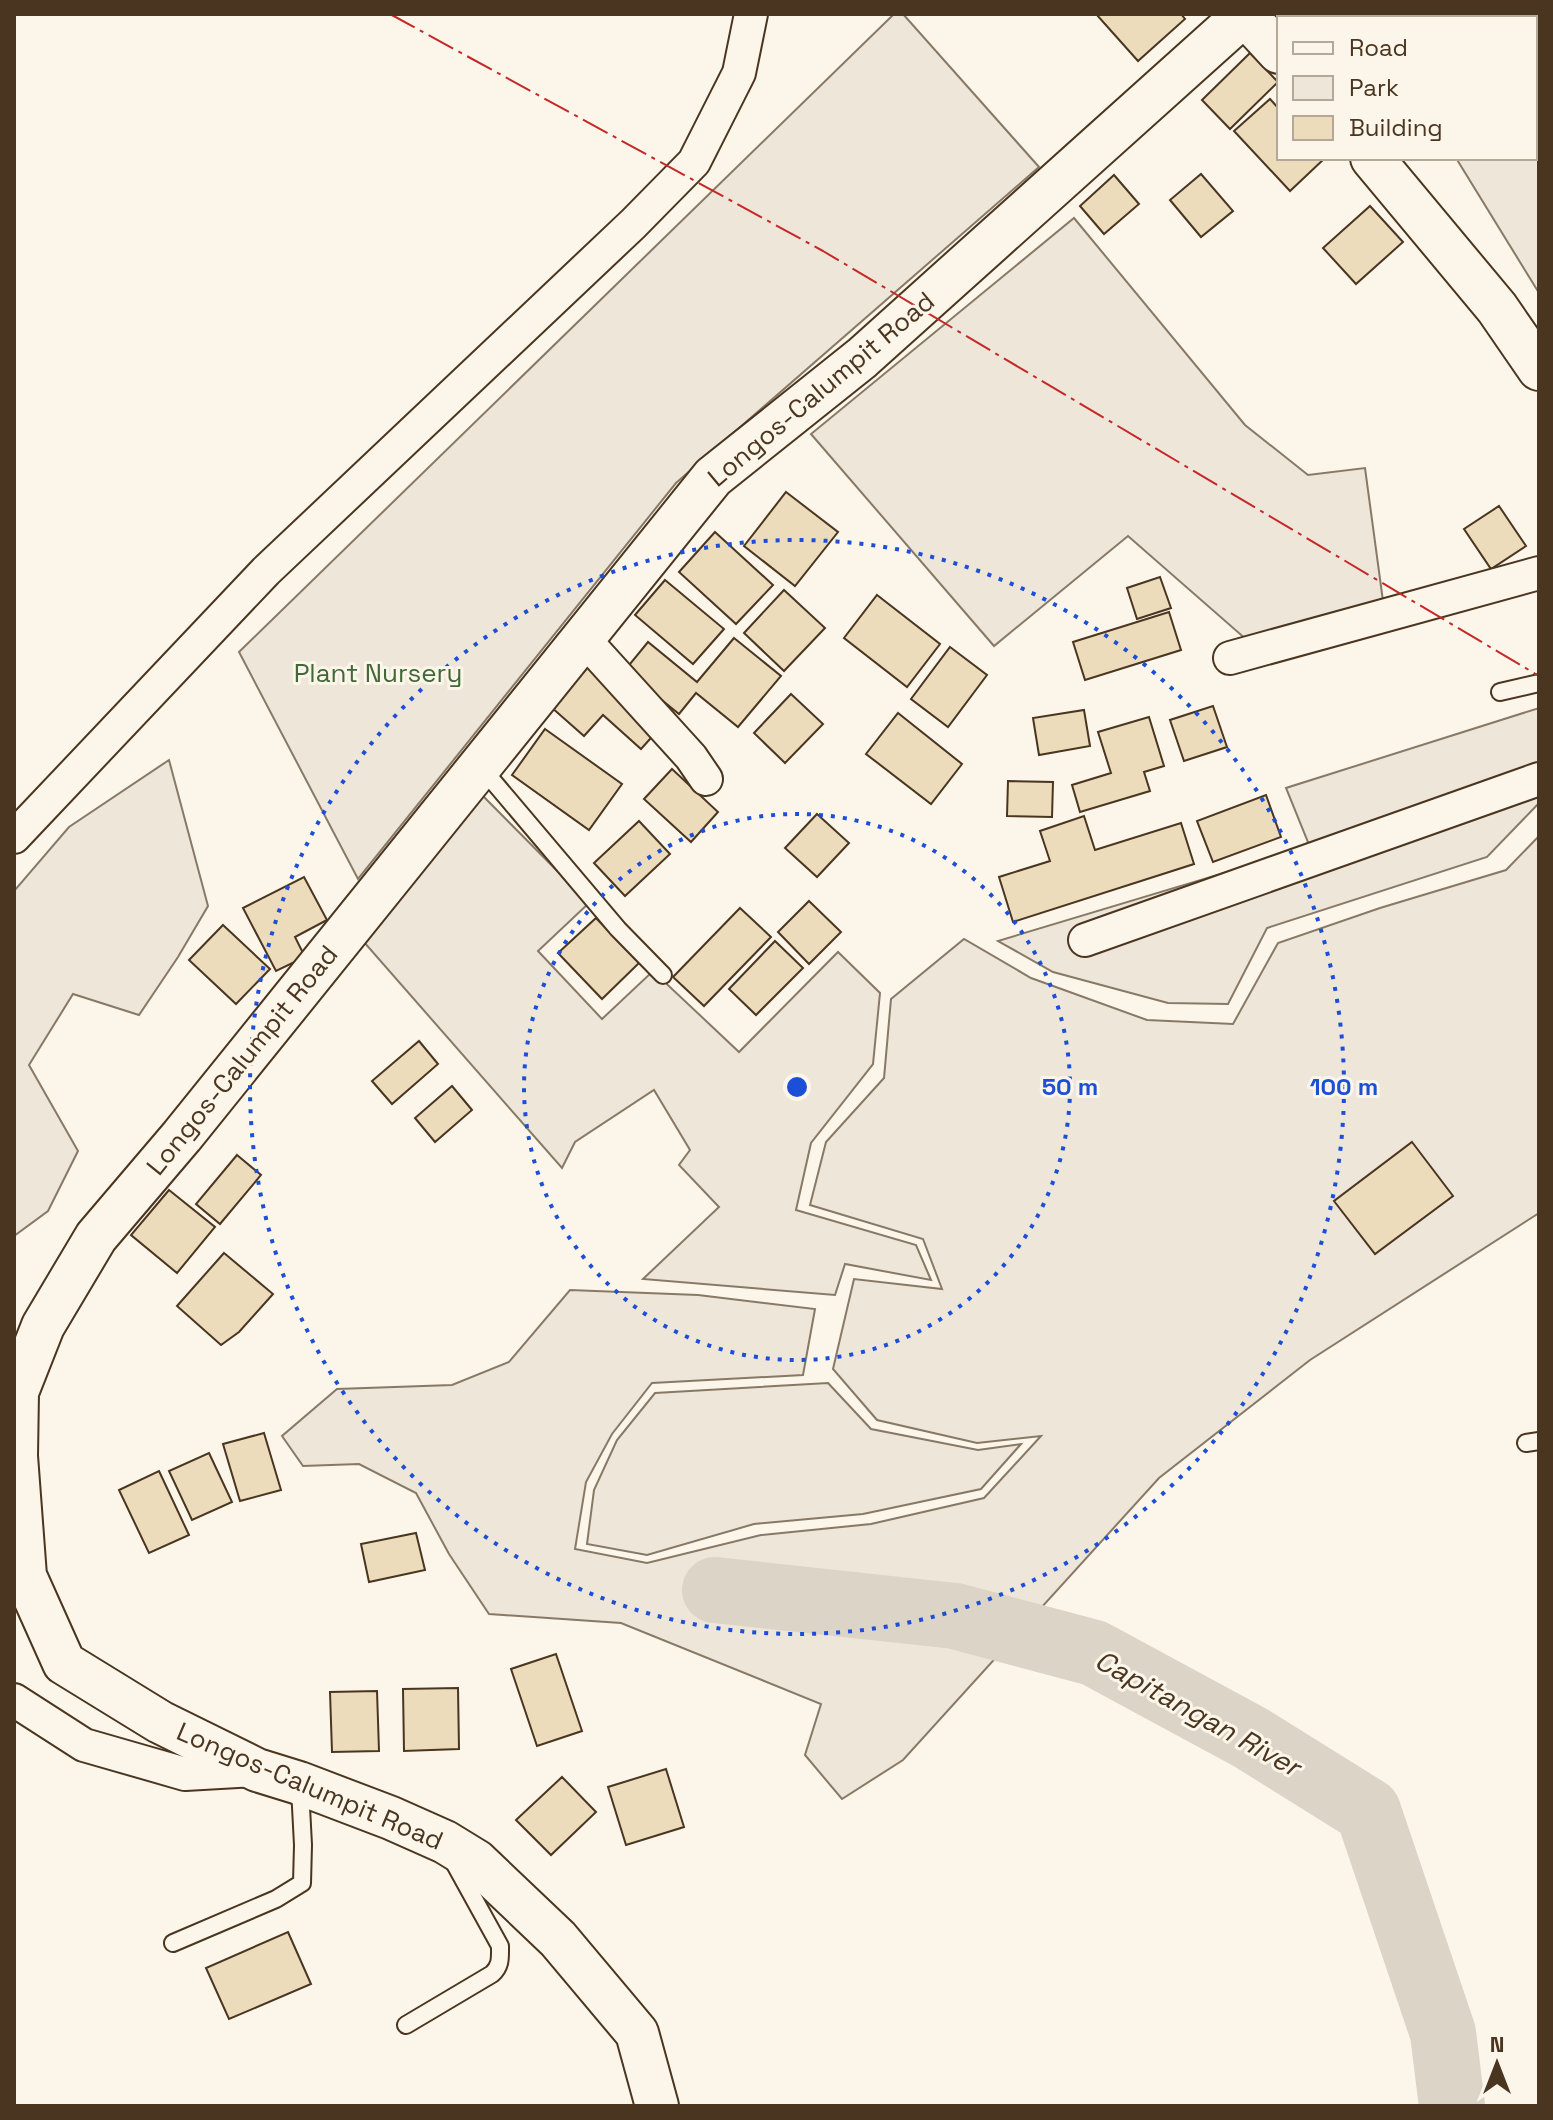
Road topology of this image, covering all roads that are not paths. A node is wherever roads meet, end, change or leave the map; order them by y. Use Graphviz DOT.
graph roads {
  1 [pos="751,14"];
  2 [pos="1245,14"];
  3 [pos="1277,50"];
  4 [pos="1374,160"];
  5 [pos="1539,369"];
  6 [pos="1539,573"];
  7 [pos="583,638"];
  8 [pos="1230,658"];
  9 [pos="1539,683"];
  10 [pos="1500,692"];
  11 [pos="480,766"];
  12 [pos="706,779"];
  13 [pos="1539,779"];
  14 [pos="14,837"];
  15 [pos="1085,940"];
  16 [pos="663,975"];
  17 [pos="16,1391"];
  18 [pos="14,1700"];
  19 [pos="257,1770"];
  20 [pos="299,1783"];
  21 [pos="445,1842"];
  22 [pos="173,1943"];
  23 [pos="406,2025"];
  24 [pos="657,2106"];
  1 -- 14 [label="street"];
  2 -- 3 [label="street"];
  2 -- 7 [label="street, Longos-Calumpit Road"];
  4 -- 5 [label="street"];
  6 -- 8 [label="street"];
  7 -- 11 [label="street, Longos-Calumpit Road"];
  7 -- 12 [label="street"];
  9 -- 10 [label="lane"];
  11 -- 16 [label="lane"];
  11 -- 17 [label="street, Longos-Calumpit Road"];
  13 -- 15 [label="street"];
  17 -- 19 [label="street, Longos-Calumpit Road"];
  18 -- 19 [label="street"];
  19 -- 20 [label="street, Longos-Calumpit Road"];
  20 -- 21 [label="street, Longos-Calumpit Road"];
  20 -- 22 [label="lane"];
  21 -- 23 [label="lane"];
  21 -- 24 [label="street, Longos-Calumpit Road"];
}
